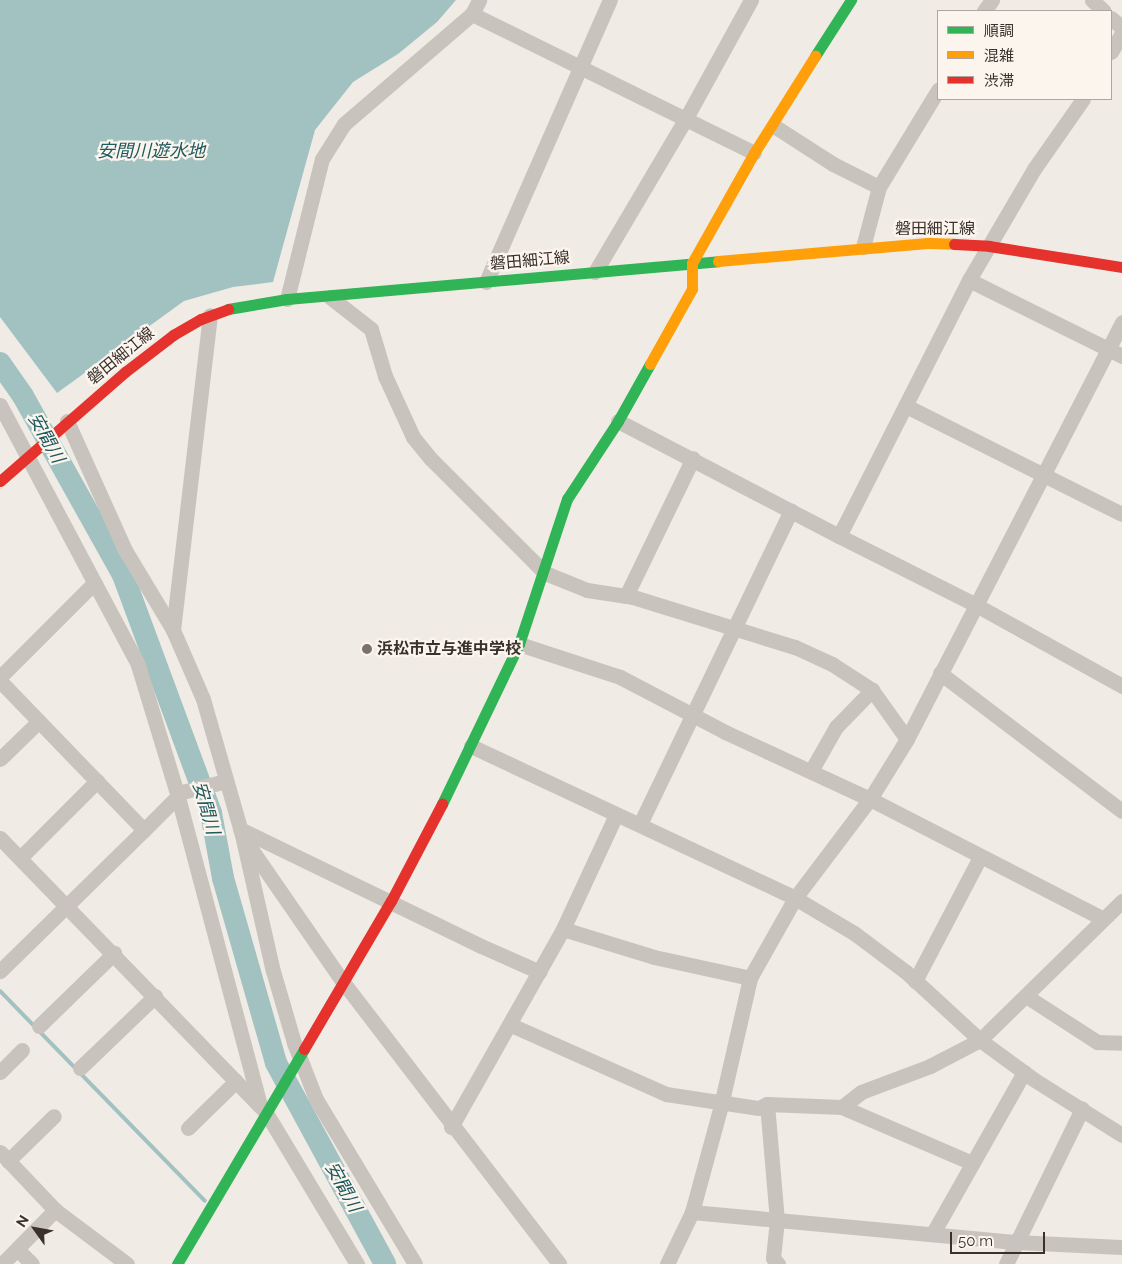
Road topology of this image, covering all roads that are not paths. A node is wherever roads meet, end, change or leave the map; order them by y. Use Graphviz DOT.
graph roads {
  1 [pos="479,0"];
  2 [pos="610,0"];
  3 [pos="751,0"];
  4 [pos="851,0"];
  5 [pos="1092,0"];
  6 [pos="1103,10"];
  7 [pos="472,14"];
  8 [pos="1112,19"];
  9 [pos="1122,28"];
  10 [pos="1122,34"];
  11 [pos="1112,50"];
  12 [pos="578,69"];
  13 [pos="937,92"];
  14 [pos="1081,100"];
  15 [pos="685,120"];
  16 [pos="774,126"];
  17 [pos="754,153"];
  18 [pos="879,187"];
  19 [pos="989,246"];
  20 [pos="863,247"];
  21 [pos="692,263"];
  22 [pos="1122,267"];
  23 [pos="595,272"];
  24 [pos="969,280"];
  25 [pos="486,282"];
  26 [pos="330,296"];
  27 [pos="287,299"];
  28 [pos="210,315"];
  29 [pos="1122,322"];
  30 [pos="1108,349"];
  31 [pos="1122,356"];
  32 [pos="0,405"];
  33 [pos="906,406"];
  34 [pos="67,421"];
  35 [pos="618,421"];
  36 [pos="26,458"];
  37 [pos="693,458"];
  38 [pos="1043,475"];
  39 [pos="0,482"];
  40 [pos="791,510"];
  41 [pos="1122,514"];
  42 [pos="839,536"];
  43 [pos="545,573"];
  44 [pos="94,583"];
  45 [pos="626,596"];
  46 [pos="976,605"];
  47 [pos="735,627"];
  48 [pos="173,630"];
  49 [pos="519,644"];
  50 [pos="940,672"];
  51 [pos="0,677"];
  52 [pos="0,681"];
  53 [pos="1122,686"];
  54 [pos="872,690"];
  55 [pos="693,713"];
  56 [pos="39,721"];
  57 [pos="907,739"];
  58 [pos="471,746"];
  59 [pos="0,759"];
  60 [pos="811,771"];
  61 [pos="97,782"];
  62 [pos="222,782"];
  63 [pos="180,795"];
  64 [pos="870,799"];
  65 [pos="1122,811"];
  66 [pos="616,815"];
  67 [pos="640,824"];
  68 [pos="144,830"];
  69 [pos="241,832"];
  70 [pos="0,838"];
  71 [pos="20,858"];
  72 [pos="980,858"];
  73 [pos="795,898"];
  74 [pos="391,901"];
  75 [pos="1122,901"];
  76 [pos="67,904"];
  77 [pos="1112,917"];
  78 [pos="563,929"];
  79 [pos="114,953"];
  80 [pos="3,961"];
  81 [pos="540,972"];
  82 [pos="750,978"];
  83 [pos="915,981"];
  84 [pos="343,982"];
  85 [pos="155,996"];
  86 [pos="1026,996"];
  87 [pos="510,1025"];
  88 [pos="39,1026"];
  89 [pos="980,1040"];
  90 [pos="1122,1043"];
  91 [pos="22,1050"];
  92 [pos="297,1058"];
  93 [pos="80,1068"];
  94 [pos="0,1072"];
  95 [pos="1024,1072"];
  96 [pos="236,1081"];
  97 [pos="767,1104"];
  98 [pos="721,1105"];
  99 [pos="264,1107"];
  100 [pos="842,1107"];
  101 [pos="1082,1109"];
  102 [pos="54,1116"];
  103 [pos="451,1127"];
  104 [pos="188,1128"];
  105 [pos="1122,1135"];
  106 [pos="4,1157"];
  107 [pos="972,1163"];
  108 [pos="55,1210"];
  109 [pos="692,1212"];
  110 [pos="777,1220"];
  111 [pos="933,1233"];
  112 [pos="1015,1242"];
  113 [pos="1122,1247"];
  114 [pos="17,1249"];
  115 [pos="2,1264"];
  116 [pos="32,1264"];
  117 [pos="127,1264"];
  118 [pos="177,1264"];
  119 [pos="357,1264"];
  120 [pos="415,1264"];
  121 [pos="559,1264"];
  122 [pos="667,1264"];
  123 [pos="778,1264"];
  124 [pos="1006,1264"];
  1 -- 7 [label="street"];
  2 -- 12 [label="street"];
  3 -- 15 [label="street"];
  4 -- 16 [label="street"];
  5 -- 6 [label="street"];
  7 -- 12 [label="street"];
  7 -- 27 [label="street"];
  8 -- 9 [label="street"];
  10 -- 11 [label="street"];
  12 -- 15 [label="street"];
  12 -- 25 [label="street"];
  13 -- 18 [label="street"];
  14 -- 19 [label="street"];
  15 -- 17 [label="street"];
  15 -- 23 [label="street"];
  16 -- 17 [label="street"];
  16 -- 18 [label="street"];
  17 -- 21 [label="street"];
  18 -- 20 [label="street"];
  19 -- 20 [label="street, 磐田細江線"];
  19 -- 22 [label="street, 磐田細江線"];
  19 -- 24 [label="street"];
  20 -- 21 [label="street, 磐田細江線"];
  21 -- 23 [label="street, 磐田細江線"];
  21 -- 35 [label="street"];
  23 -- 25 [label="street, 磐田細江線"];
  24 -- 30 [label="street"];
  24 -- 33 [label="street"];
  25 -- 26 [label="street, 磐田細江線"];
  26 -- 27 [label="street, 磐田細江線"];
  26 -- 43 [label="street"];
  27 -- 28 [label="street, 磐田細江線"];
  28 -- 34 [label="street, 磐田細江線"];
  28 -- 48 [label="street"];
  29 -- 30 [label="street"];
  30 -- 31 [label="street"];
  30 -- 38 [label="street"];
  32 -- 36 [label="street"];
  33 -- 38 [label="street"];
  33 -- 42 [label="street"];
  34 -- 36 [label="street, 磐田細江線"];
  34 -- 48 [label="street"];
  35 -- 37 [label="street"];
  35 -- 43 [label="street"];
  36 -- 39 [label="street, 磐田細江線"];
  36 -- 44 [label="street"];
  37 -- 40 [label="street"];
  37 -- 45 [label="street"];
  38 -- 41 [label="street"];
  38 -- 46 [label="street"];
  40 -- 42 [label="street"];
  40 -- 47 [label="street"];
  42 -- 46 [label="street"];
  43 -- 45 [label="street"];
  43 -- 49 [label="street"];
  44 -- 51 [label="street"];
  44 -- 63 [label="street"];
  45 -- 47 [label="street"];
  46 -- 50 [label="street"];
  46 -- 53 [label="street"];
  47 -- 54 [label="street"];
  47 -- 55 [label="street"];
  48 -- 62 [label="street"];
  49 -- 55 [label="street"];
  49 -- 58 [label="street"];
  50 -- 57 [label="street"];
  50 -- 65 [label="street"];
  52 -- 56 [label="street"];
  54 -- 57 [label="street"];
  54 -- 60 [label="street"];
  55 -- 60 [label="street"];
  55 -- 67 [label="street"];
  56 -- 59 [label="street"];
  56 -- 61 [label="street"];
  57 -- 64 [label="street"];
  58 -- 66 [label="street"];
  58 -- 74 [label="street"];
  60 -- 64 [label="street"];
  61 -- 68 [label="street"];
  61 -- 71 [label="street"];
  62 -- 63 [label="street"];
  62 -- 69 [label="street"];
  63 -- 68 [label="street"];
  63 -- 99 [label="street"];
  64 -- 72 [label="street"];
  64 -- 73 [label="street"];
  66 -- 67 [label="street"];
  66 -- 78 [label="street"];
  67 -- 73 [label="street"];
  68 -- 76 [label="street"];
  69 -- 74 [label="street"];
  69 -- 84 [label="street"];
  69 -- 92 [label="street"];
  70 -- 71 [label="street"];
  71 -- 76 [label="street"];
  72 -- 77 [label="street"];
  72 -- 83 [label="street"];
  73 -- 82 [label="street"];
  73 -- 83 [label="street"];
  74 -- 81 [label="street"];
  74 -- 84 [label="street"];
  75 -- 77 [label="street"];
  76 -- 79 [label="street"];
  76 -- 80 [label="street"];
  77 -- 86 [label="street"];
  78 -- 81 [label="street"];
  78 -- 82 [label="street"];
  79 -- 85 [label="street"];
  79 -- 88 [label="street"];
  81 -- 87 [label="street"];
  82 -- 98 [label="street"];
  83 -- 89 [label="street"];
  84 -- 92 [label="street"];
  84 -- 103 [label="street"];
  85 -- 93 [label="street"];
  85 -- 96 [label="street"];
  86 -- 89 [label="street"];
  86 -- 90 [label="street"];
  87 -- 98 [label="street"];
  87 -- 103 [label="street"];
  89 -- 95 [label="street"];
  89 -- 100 [label="street"];
  91 -- 94 [label="street"];
  92 -- 99 [label="street"];
  92 -- 120 [label="street"];
  95 -- 101 [label="street"];
  95 -- 107 [label="street"];
  96 -- 99 [label="street"];
  96 -- 104 [label="street"];
  97 -- 98 [label="street"];
  97 -- 100 [label="street"];
  97 -- 110 [label="street"];
  98 -- 109 [label="street"];
  99 -- 118 [label="street"];
  99 -- 119 [label="street"];
  100 -- 107 [label="street"];
  101 -- 105 [label="street"];
  101 -- 112 [label="street"];
  102 -- 106 [label="street"];
  103 -- 121 [label="street"];
  106 -- 108 [label="street"];
  107 -- 111 [label="street"];
  108 -- 114 [label="street"];
  108 -- 117 [label="street"];
  109 -- 110 [label="street"];
  109 -- 122 [label="street"];
  110 -- 111 [label="street"];
  110 -- 123 [label="street"];
  111 -- 112 [label="street"];
  112 -- 113 [label="street"];
  112 -- 124 [label="street"];
  114 -- 115 [label="street"];
  114 -- 116 [label="street"];
}
